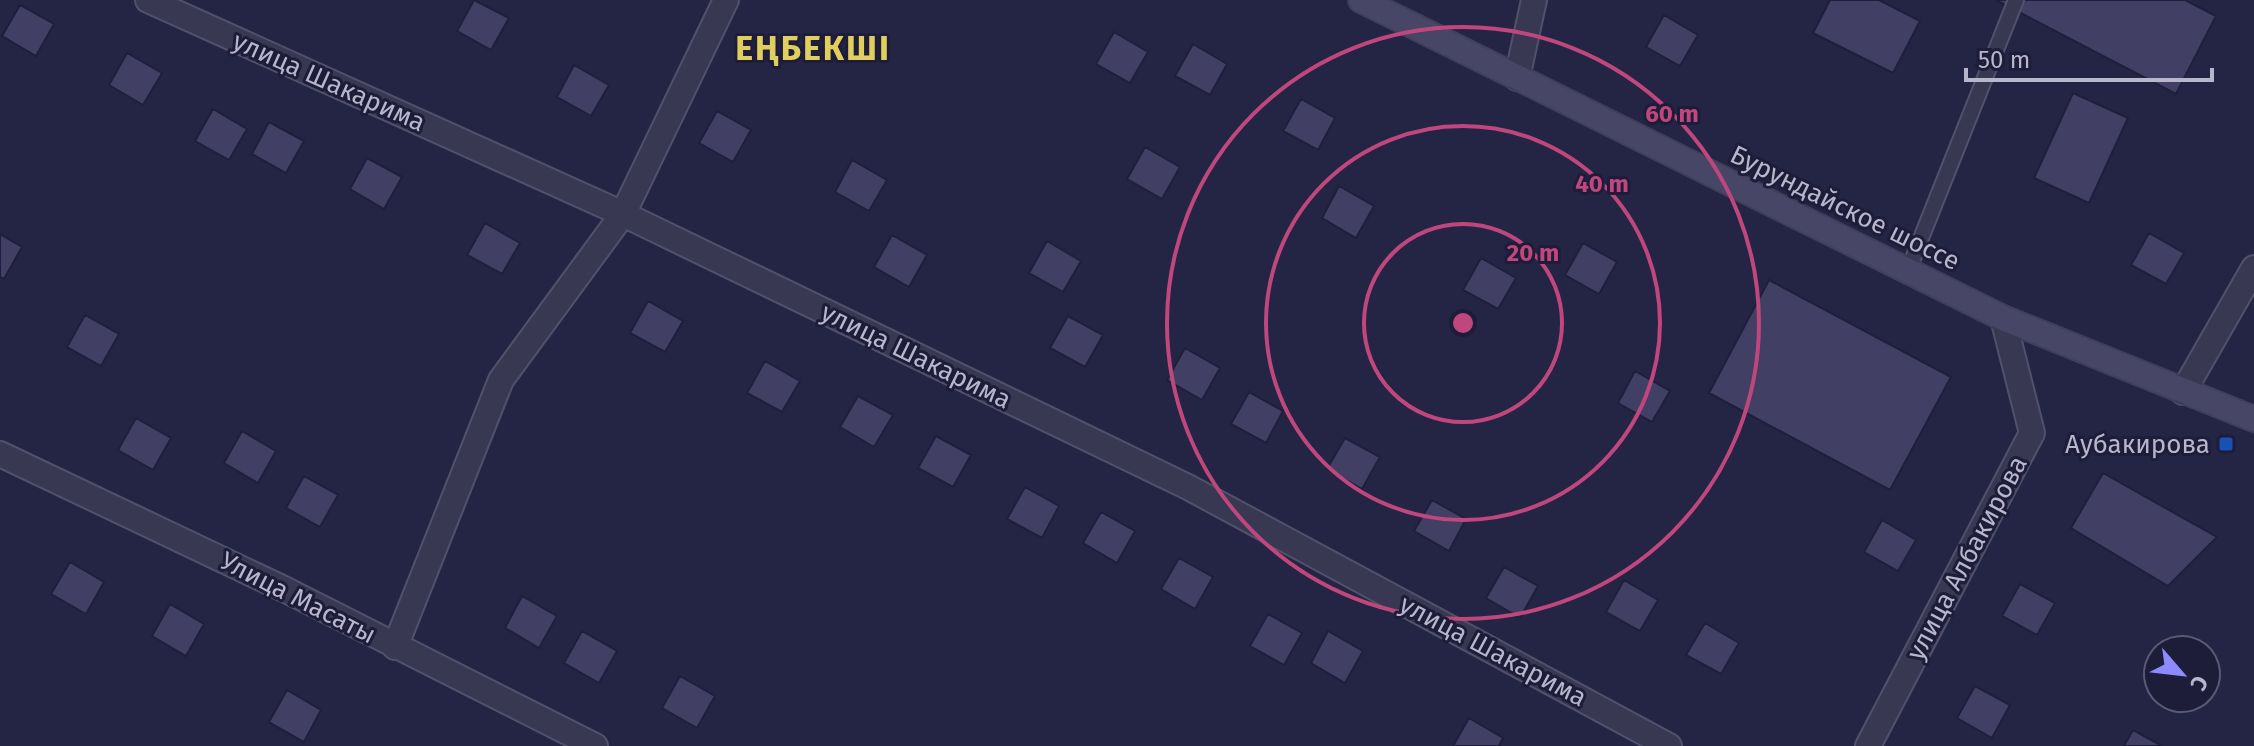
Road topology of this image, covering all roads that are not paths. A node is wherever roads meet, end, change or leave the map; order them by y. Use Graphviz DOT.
graph roads {
  1 [pos="148,0"];
  2 [pos="726,0"];
  3 [pos="1361,0"];
  4 [pos="1534,0"];
  5 [pos="2016,0"];
  6 [pos="1517,78"];
  7 [pos="623,214"];
  8 [pos="2254,268"];
  9 [pos="1908,271"];
  10 [pos="2003,318"];
  11 [pos="2183,392"];
  12 [pos="2254,419"];
  13 [pos="0,454"];
  14 [pos="395,647"];
  15 [pos="595,746"];
  16 [pos="1669,746"];
  17 [pos="1868,746"];
  1 -- 7 [label="street, улица Шакарима"];
  2 -- 7 [label="street"];
  3 -- 6 [label="main road, Бурундайское шоссе"];
  4 -- 6 [label="street"];
  5 -- 9 [label="lane"];
  6 -- 9 [label="main road, Бурундайское шоссе"];
  7 -- 14 [label="street"];
  7 -- 16 [label="street, улица Шакарима"];
  8 -- 11 [label="street"];
  9 -- 10 [label="main road, Бурундайское шоссе"];
  10 -- 11 [label="main road, Бурундайское шоссе"];
  10 -- 17 [label="street, улица Албакирова"];
  11 -- 12 [label="main road, Бурундайское шоссе"];
  13 -- 14 [label="street, Улица Масаты"];
  14 -- 15 [label="street, Улица Масаты"];
}
